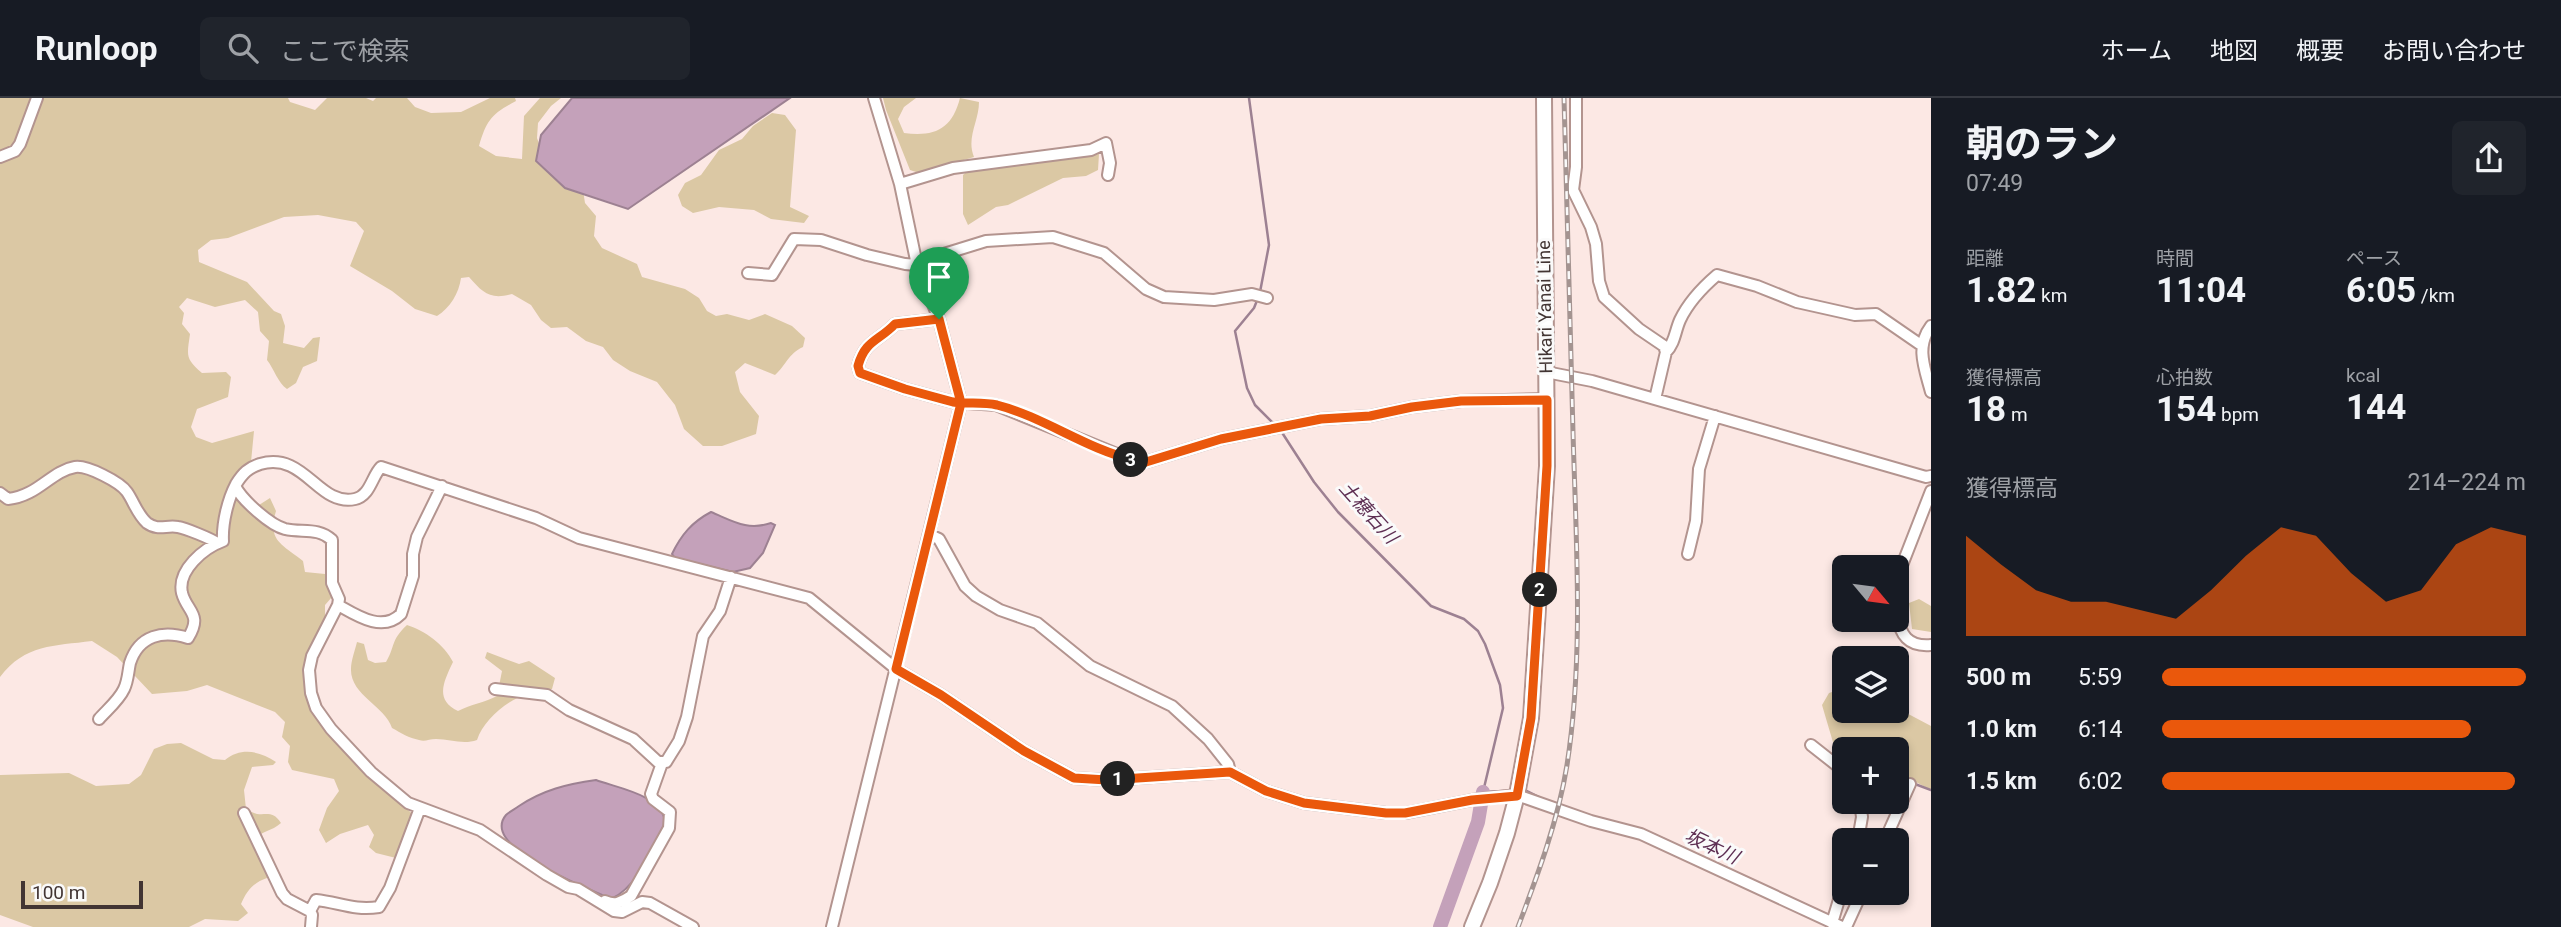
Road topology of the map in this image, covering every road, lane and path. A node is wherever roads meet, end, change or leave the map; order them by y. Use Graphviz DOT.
graph roads {
  1 [pos="37,98"];
  2 [pos="874,98"];
  3 [pos="1544,98"];
  4 [pos="1576,98"];
  5 [pos="0,158"];
  6 [pos="1108,175"];
  7 [pos="900,184"];
  8 [pos="917,265"];
  9 [pos="748,273"];
  10 [pos="1263,297"];
  11 [pos="939,319"];
  12 [pos="1931,326"];
  13 [pos="1921,345"];
  14 [pos="1666,352"];
  15 [pos="1546,372"];
  16 [pos="1931,392"];
  17 [pos="1656,399"];
  18 [pos="1547,400"];
  19 [pos="961,403"];
  20 [pos="1715,416"];
  21 [pos="1931,477"];
  22 [pos="235,486"];
  23 [pos="442,486"];
  24 [pos="1931,491"];
  25 [pos="0,493"];
  26 [pos="930,535"];
  27 [pos="217,543"];
  28 [pos="1688,554"];
  29 [pos="1906,555"];
  30 [pos="731,577"];
  31 [pos="338,605"];
  32 [pos="1902,632"];
  33 [pos="1931,645"];
  34 [pos="896,669"];
  35 [pos="495,689"];
  36 [pos="99,719"];
  37 [pos="1811,744"];
  38 [pos="1832,761"];
  39 [pos="663,763"];
  40 [pos="1230,772"];
  41 [pos="1910,784"];
  42 [pos="1517,796"];
  43 [pos="419,808"];
  44 [pos="244,813"];
  45 [pos="1890,828"];
  46 [pos="599,902"];
  47 [pos="1842,905"];
  48 [pos="1853,905"];
  49 [pos="310,911"];
  50 [pos="1840,926"];
  51 [pos="311,927"];
  52 [pos="693,927"];
  53 [pos="832,927"];
  54 [pos="1472,927"];
  1 -- 5 [label="street"];
  2 -- 7 [label="street"];
  3 -- 15 [label="main road, Hikari Yanai Line"];
  4 -- 14 [label="street"];
  6 -- 7 [label="street"];
  7 -- 8 [label="street"];
  8 -- 9 [label="street"];
  8 -- 10 [label="street"];
  8 -- 11 [label="street"];
  11 -- 19 [label="street"];
  11 -- 19 [label="street"];
  12 -- 13 [label="street"];
  13 -- 14 [label="street"];
  13 -- 16 [label="street"];
  14 -- 17 [label="street"];
  15 -- 17 [label="street"];
  15 -- 18 [label="main road, Hikari Yanai Line"];
  17 -- 20 [label="street"];
  18 -- 19 [label="street"];
  18 -- 42 [label="main road, Hikari Yanai Line"];
  19 -- 26 [label="street"];
  20 -- 21 [label="street"];
  20 -- 28 [label="street"];
  22 -- 23 [label="street"];
  22 -- 27 [label="street"];
  22 -- 31 [label="street"];
  23 -- 30 [label="street"];
  23 -- 31 [label="street"];
  24 -- 29 [label="street"];
  25 -- 27 [label="street"];
  26 -- 34 [label="street"];
  26 -- 40 [label="street"];
  27 -- 36 [label="street"];
  30 -- 34 [label="street"];
  30 -- 39 [label="street"];
  31 -- 43 [label="street"];
  32 -- 33 [label="street"];
  34 -- 40 [label="street"];
  34 -- 53 [label="street"];
  35 -- 39 [label="street"];
  37 -- 38 [label="street"];
  39 -- 46 [label="street"];
  40 -- 42 [label="street"];
  41 -- 45 [label="street"];
  42 -- 50 [label="street"];
  42 -- 54 [label="main road, Hikari Yanai Line"];
  43 -- 46 [label="street"];
  43 -- 49 [label="street"];
  44 -- 49 [label="street"];
  46 -- 52 [label="street"];
  47 -- 50 [label="street"];
  48 -- 50 [label="street"];
  49 -- 51 [label="street"];
}
